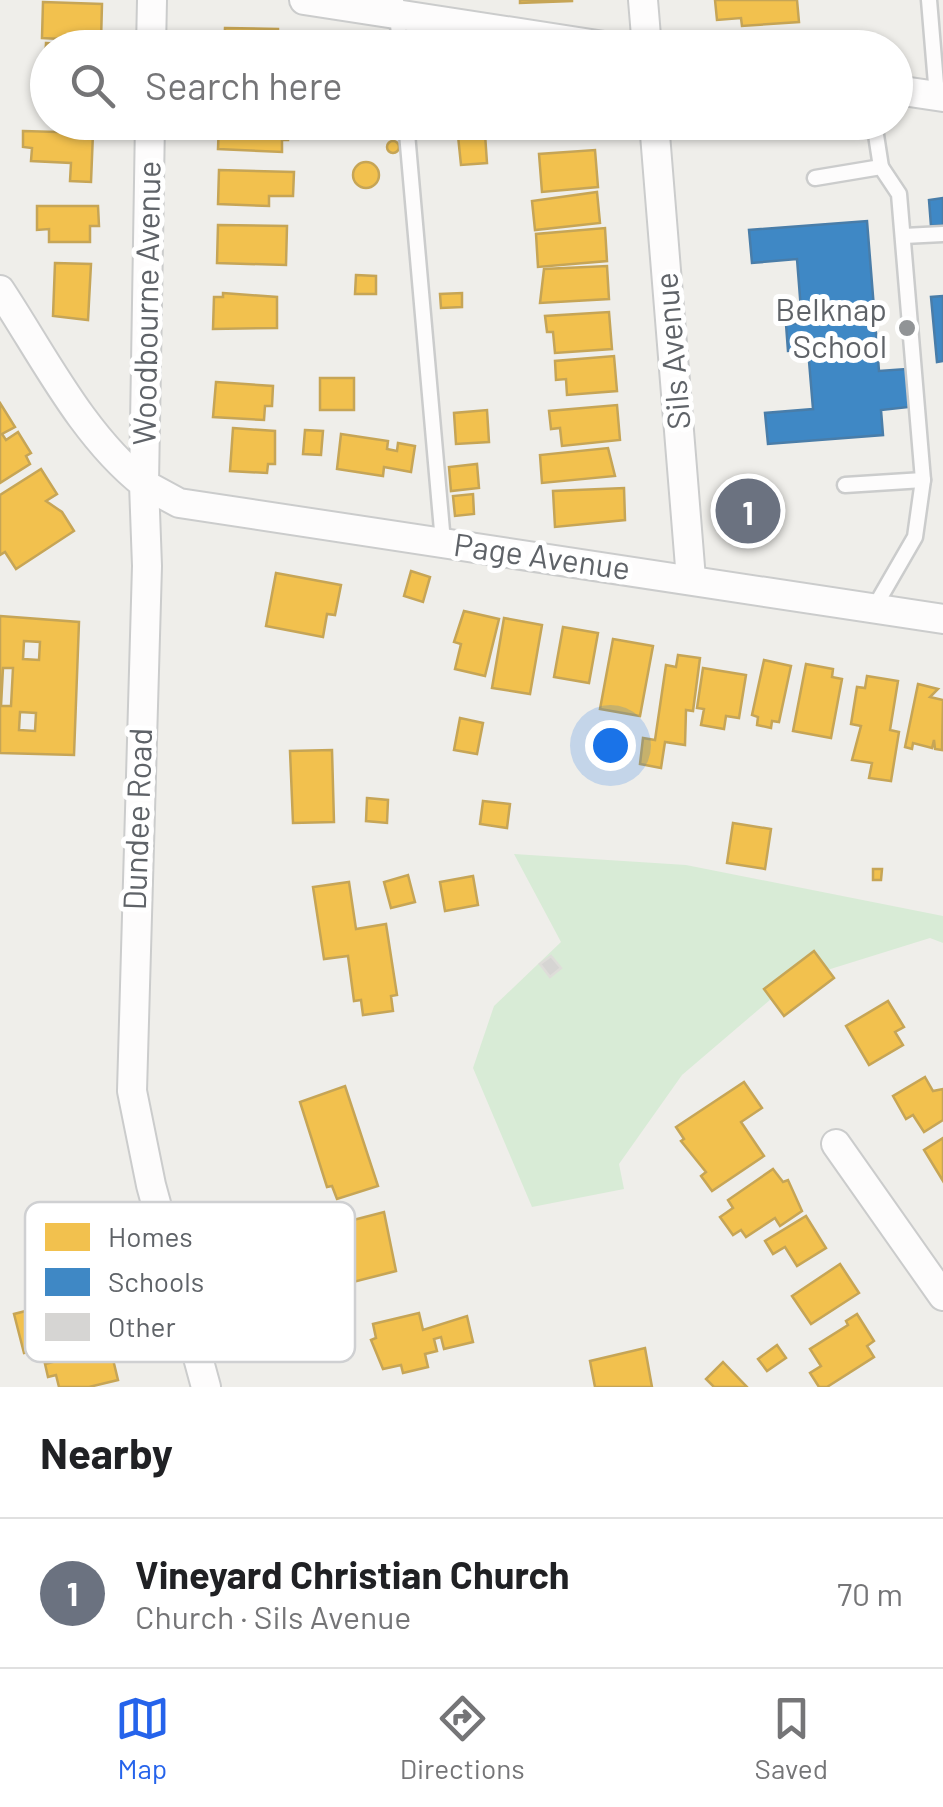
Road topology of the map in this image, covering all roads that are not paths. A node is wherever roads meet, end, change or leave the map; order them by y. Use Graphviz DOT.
graph roads {
  1 [pos="152,0"];
  2 [pos="304,0"];
  3 [pos="644,0"];
  4 [pos="929,0"];
  5 [pos="396,7"];
  6 [pos="152,30"];
  7 [pos="520,30"];
  8 [pos="646,30"];
  9 [pos="913,92"];
  10 [pos="940,96"];
  11 [pos="150,140"];
  12 [pos="408,140"];
  13 [pos="655,140"];
  14 [pos="877,140"];
  15 [pos="882,167"];
  16 [pos="814,178"];
  17 [pos="943,234"];
  18 [pos="904,236"];
  19 [pos="5,308"];
  20 [pos="922,480"];
  21 [pos="144,484"];
  22 [pos="844,485"];
  23 [pos="443,542"];
  24 [pos="691,580"];
  25 [pos="874,608"];
  26 [pos="943,619"];
  27 [pos="836,1144"];
  28 [pos="155,1202"];
  29 [pos="943,1296"];
  30 [pos="199,1362"];
  31 [pos="206,1387"];
  1 -- 6 [label="street"];
  2 -- 5 [label="street"];
  3 -- 8 [label="street"];
  4 -- 10 [label="lane"];
  5 -- 7 [label="street"];
  9 -- 10 [label="street"];
  11 -- 21 [label="street, Woodbourne Avenue"];
  12 -- 23 [label="lane"];
  13 -- 24 [label="street, Sils Avenue"];
  14 -- 15 [label="lane"];
  15 -- 16 [label="lane"];
  15 -- 18 [label="lane"];
  17 -- 18 [label="lane"];
  18 -- 20 [label="lane"];
  19 -- 21 [label="street"];
  20 -- 22 [label="lane"];
  20 -- 25 [label="lane"];
  21 -- 23 [label="street, Page Avenue"];
  21 -- 28 [label="street, Dundee Road"];
  23 -- 24 [label="street, Page Avenue"];
  24 -- 25 [label="street, Page Avenue"];
  25 -- 26 [label="street, Page Avenue"];
  27 -- 29 [label="street"];
  30 -- 31 [label="street, Dundee Road"];
}
